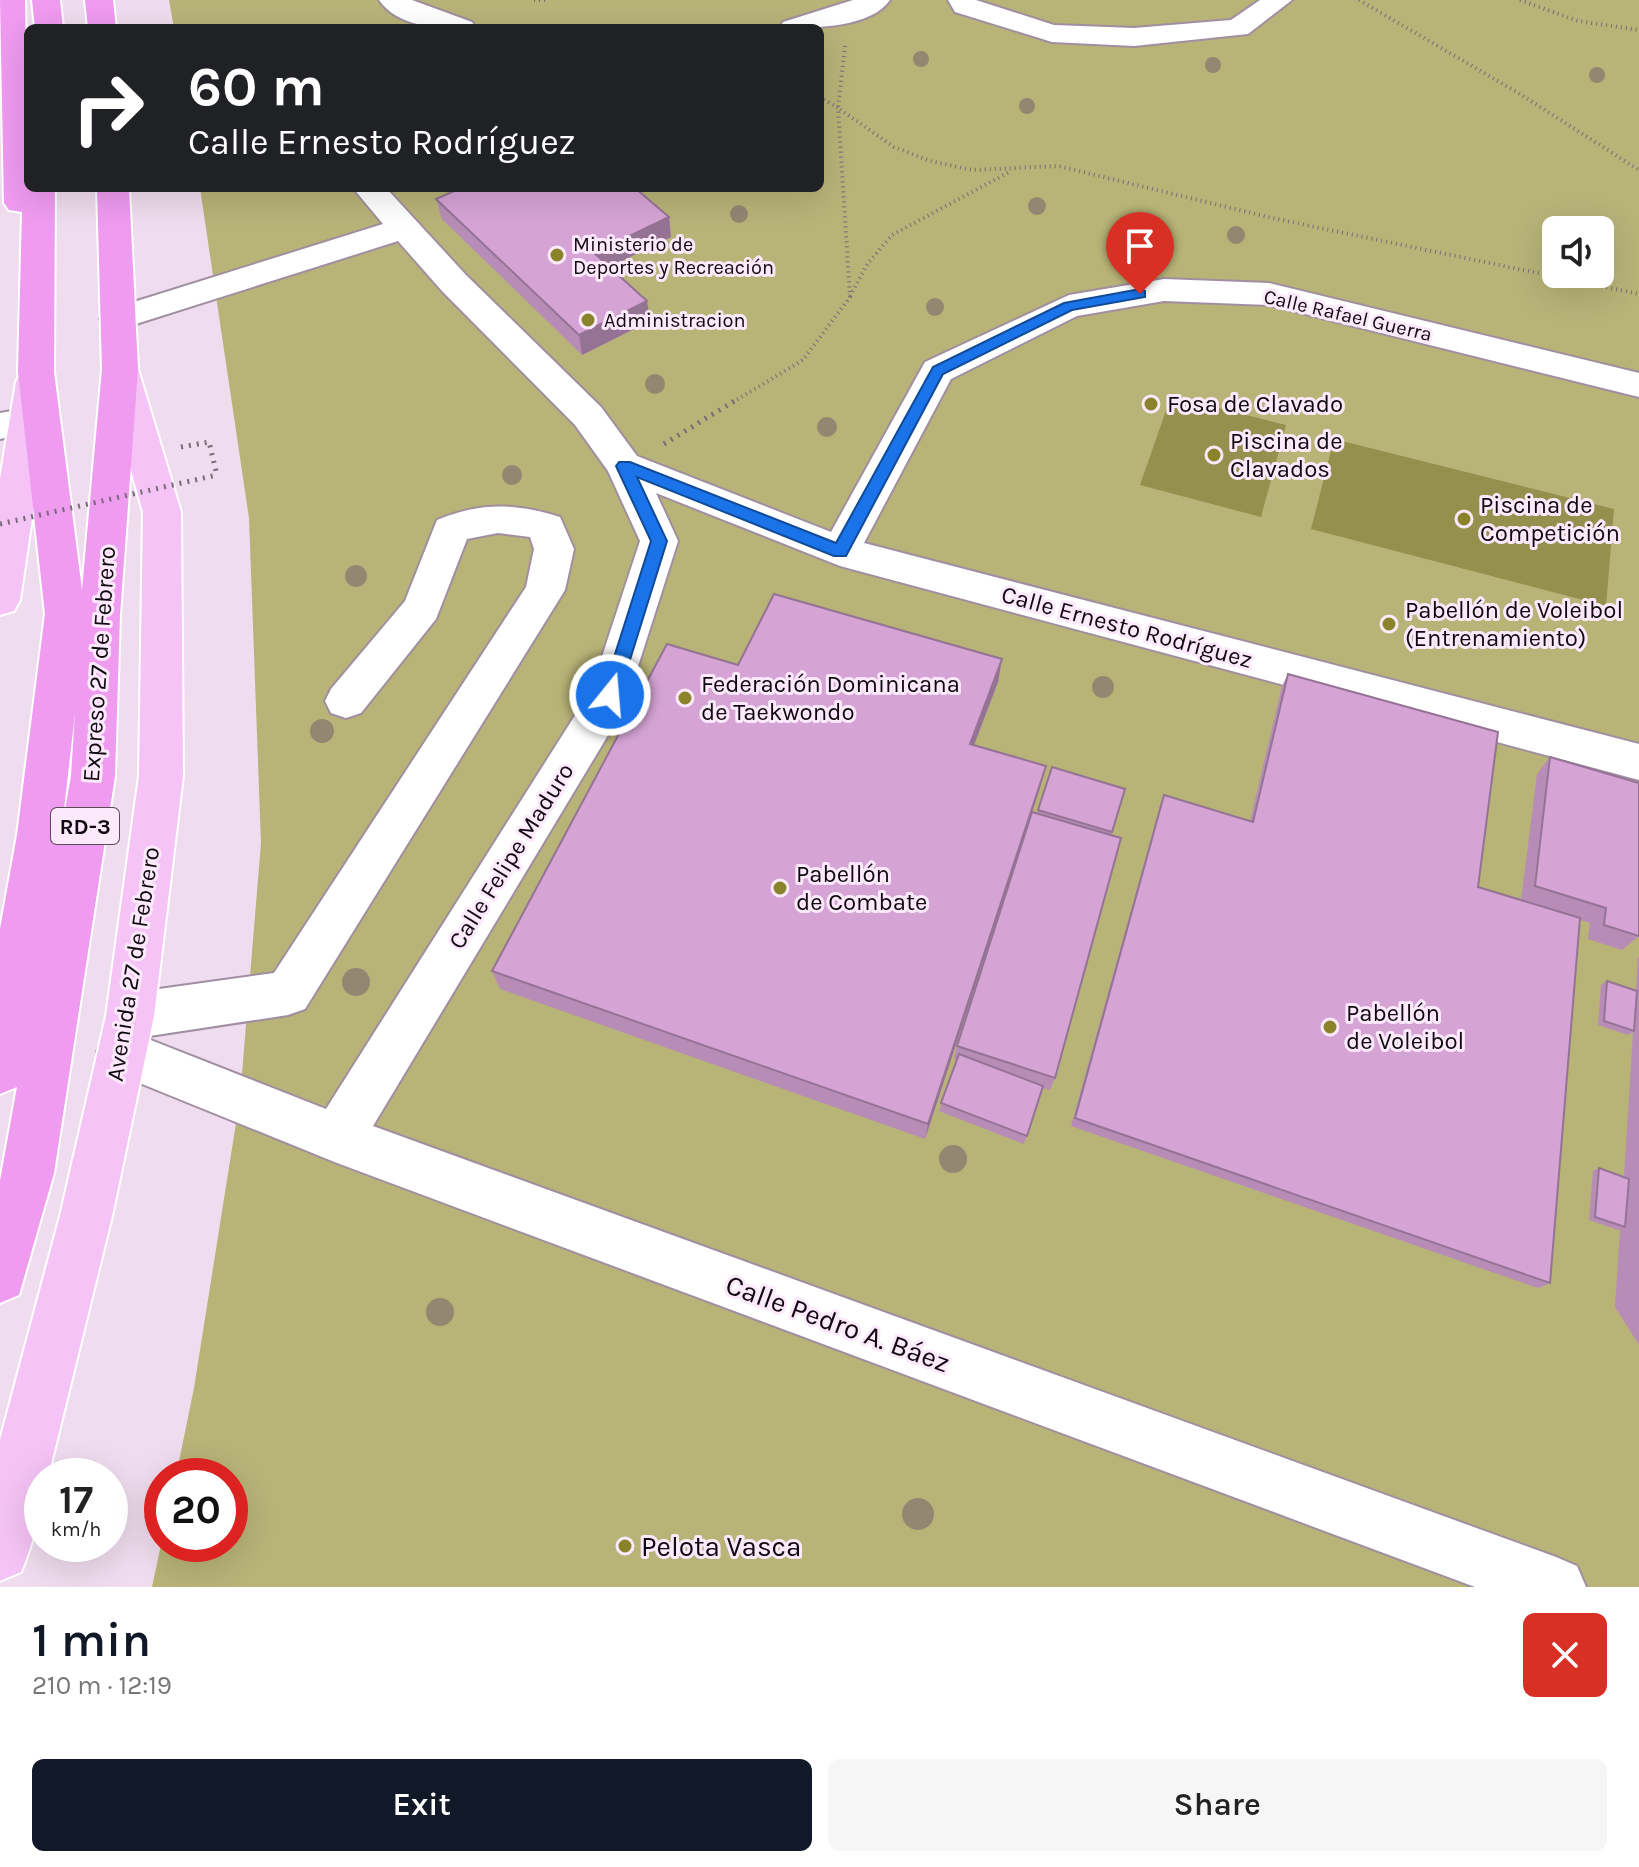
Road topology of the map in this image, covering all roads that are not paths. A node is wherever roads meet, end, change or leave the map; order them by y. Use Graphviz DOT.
graph roads {
  1 [pos="11,0"];
  2 [pos="46,0"];
  3 [pos="99,0"];
  4 [pos="876,0"];
  5 [pos="962,0"];
  6 [pos="1278,0"];
  7 [pos="411,4"];
  8 [pos="49,24"];
  9 [pos="102,24"];
  10 [pos="390,24"];
  11 [pos="454,24"];
  12 [pos="808,24"];
  13 [pos="113,192"];
  14 [pos="373,192"];
  15 [pos="24,201"];
  16 [pos="405,228"];
  17 [pos="117,319"];
  18 [pos="120,369"];
  19 [pos="36,372"];
  20 [pos="1639,385"];
  21 [pos="14,424"];
  22 [pos="624,466"];
  23 [pos="840,551"];
  24 [pos="0,600"];
  25 [pos="346,701"];
  26 [pos="1639,762"];
  27 [pos="126,1034"];
  28 [pos="0,1070"];
  29 [pos="337,1138"];
  30 [pos="0,1276"];
  31 [pos="0,1551"];
  32 [pos="1556,1587"];
  1 -- 15 [label="highway, Expreso 27 de Febrero"];
  2 -- 8 [label="highway"];
  3 -- 9 [label="highway"];
  4 -- 12 [label="lane"];
  5 -- 6 [label="lane"];
  7 -- 10 [label="lane"];
  7 -- 11 [label="lane"];
  13 -- 17 [label="highway, Expreso 27 de Febrero / RD-3"];
  14 -- 16 [label="lane, Calle Felipe Maduro"];
  15 -- 19 [label="highway, Expreso 27 de Febrero / RD-3"];
  16 -- 17 [label="lane"];
  16 -- 22 [label="lane, Calle Felipe Maduro"];
  17 -- 18 [label="highway, Expreso 27 de Febrero / RD-3"];
  18 -- 27 [label="main road, Avenida 27 de Febrero / RD-3"];
  18 -- 30 [label="highway, Expreso 27 de Febrero / RD-3"];
  19 -- 21 [label="main road, RD-3"];
  19 -- 28 [label="highway, Expreso 27 de Febrero / RD-3"];
  20 -- 23 [label="lane, Calle Rafael Guerra"];
  21 -- 24 [label="main road, RD-3"];
  22 -- 23 [label="lane, Calle Ernesto Rodríguez"];
  22 -- 29 [label="lane, Calle Felipe Maduro"];
  23 -- 26 [label="lane, Calle Ernesto Rodríguez"];
  25 -- 27 [label="lane"];
  27 -- 29 [label="lane, Calle Pedro A. Báez"];
  27 -- 31 [label="main road, Avenida 27 de Febrero / RD-3"];
  29 -- 32 [label="lane, Calle Pedro A. Báez"];
}
